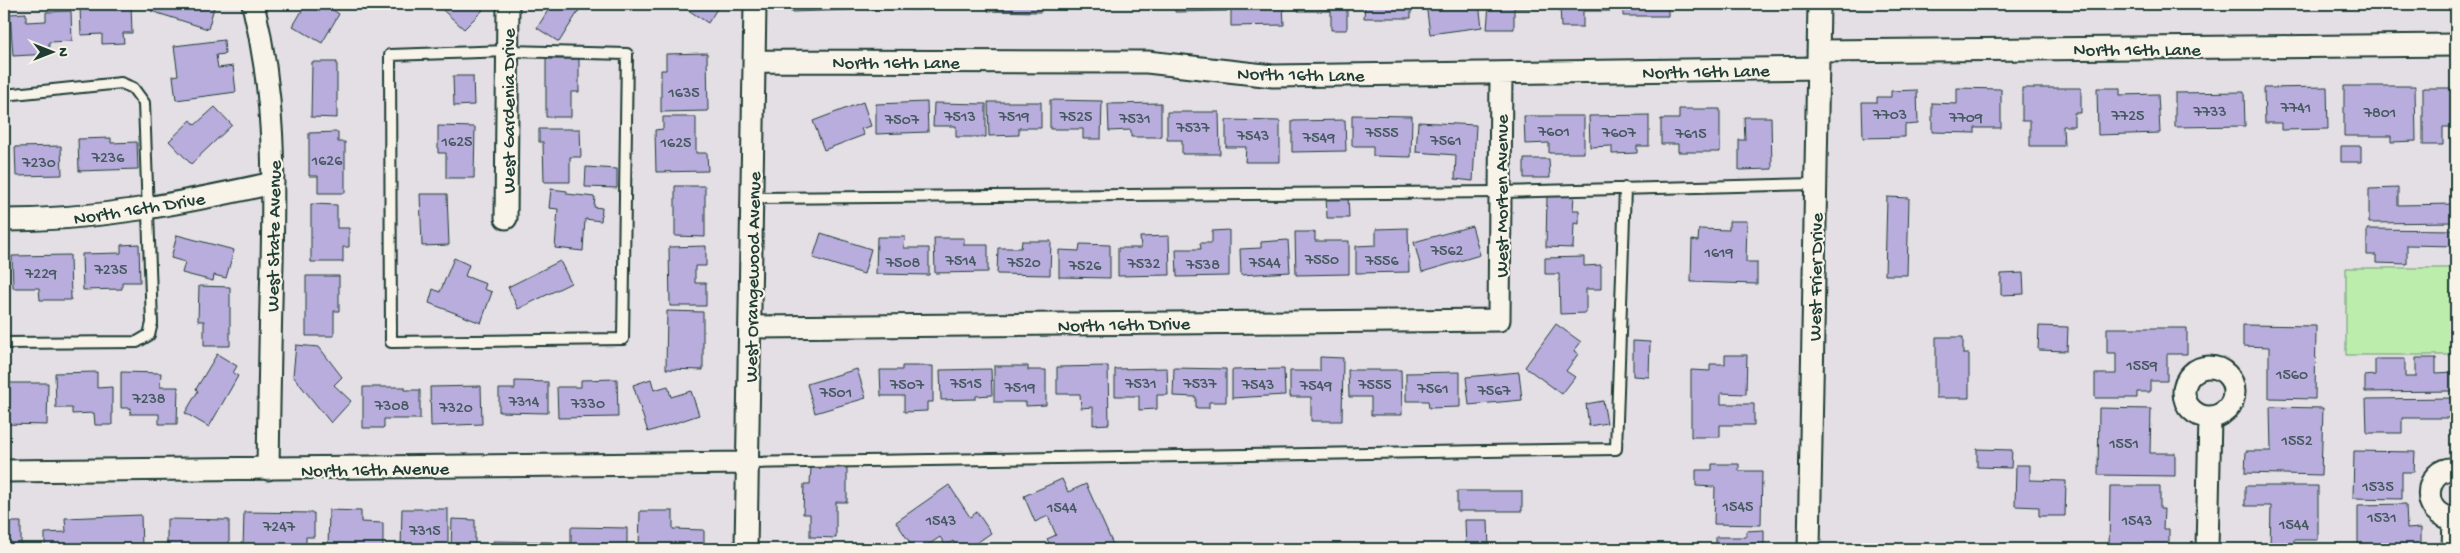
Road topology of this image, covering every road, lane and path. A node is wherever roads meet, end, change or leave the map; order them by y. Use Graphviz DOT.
graph roads {
  1 [pos="253,4"];
  2 [pos="508,4"];
  3 [pos="755,4"];
  4 [pos="1819,4"];
  5 [pos="2456,46"];
  6 [pos="508,51"];
  7 [pos="1818,60"];
  8 [pos="754,61"];
  9 [pos="1501,73"];
  10 [pos="4,96"];
  11 [pos="273,183"];
  12 [pos="1816,184"];
  13 [pos="1625,188"];
  14 [pos="1500,192"];
  15 [pos="752,198"];
  16 [pos="150,209"];
  17 [pos="506,218"];
  18 [pos="4,220"];
  19 [pos="1499,320"];
  20 [pos="750,327"];
  21 [pos="4,343"];
  22 [pos="2210,418"];
  23 [pos="747,463"];
  24 [pos="268,469"];
  25 [pos="2456,469"];
  26 [pos="4,471"];
  27 [pos="2455,518"];
  28 [pos="746,549"];
  29 [pos="1809,549"];
  30 [pos="2207,549"];
  31 [pos="2453,549"];
  1 -- 11 [label="street, West State Avenue"];
  2 -- 6 [label="street, West Gardenia Drive"];
  3 -- 8 [label="street, West Orangewood Avenue"];
  4 -- 7 [label="street, West Frier Drive"];
  5 -- 7 [label="street, North 16th Lane"];
  6 -- 6 [label="lane"];
  6 -- 17 [label="street, West Gardenia Drive"];
  7 -- 9 [label="street, North 16th Lane"];
  7 -- 12 [label="street, West Frier Drive"];
  8 -- 9 [label="street, North 16th Lane"];
  8 -- 15 [label="street, West Orangewood Avenue"];
  9 -- 14 [label="street, West Morten Avenue"];
  10 -- 16 [label="lane"];
  11 -- 16 [label="street, North 16th Drive"];
  11 -- 24 [label="street, West State Avenue"];
  12 -- 13 [label="lane"];
  12 -- 29 [label="street, West Frier Drive"];
  13 -- 14 [label="lane"];
  13 -- 23 [label="lane"];
  14 -- 15 [label="lane"];
  14 -- 19 [label="street, West Morten Avenue"];
  15 -- 20 [label="street, West Orangewood Avenue"];
  16 -- 18 [label="street, North 16th Drive"];
  16 -- 21 [label="lane"];
  19 -- 20 [label="street, North 16th Drive"];
  20 -- 23 [label="street, West Orangewood Avenue"];
  22 -- 30 [label="street"];
  23 -- 24 [label="street, North 16th Avenue"];
  23 -- 28 [label="street, West Orangewood Avenue"];
  24 -- 26 [label="street, North 16th Avenue"];
  25 -- 27 [label="street"];
  27 -- 31 [label="street"];
}
